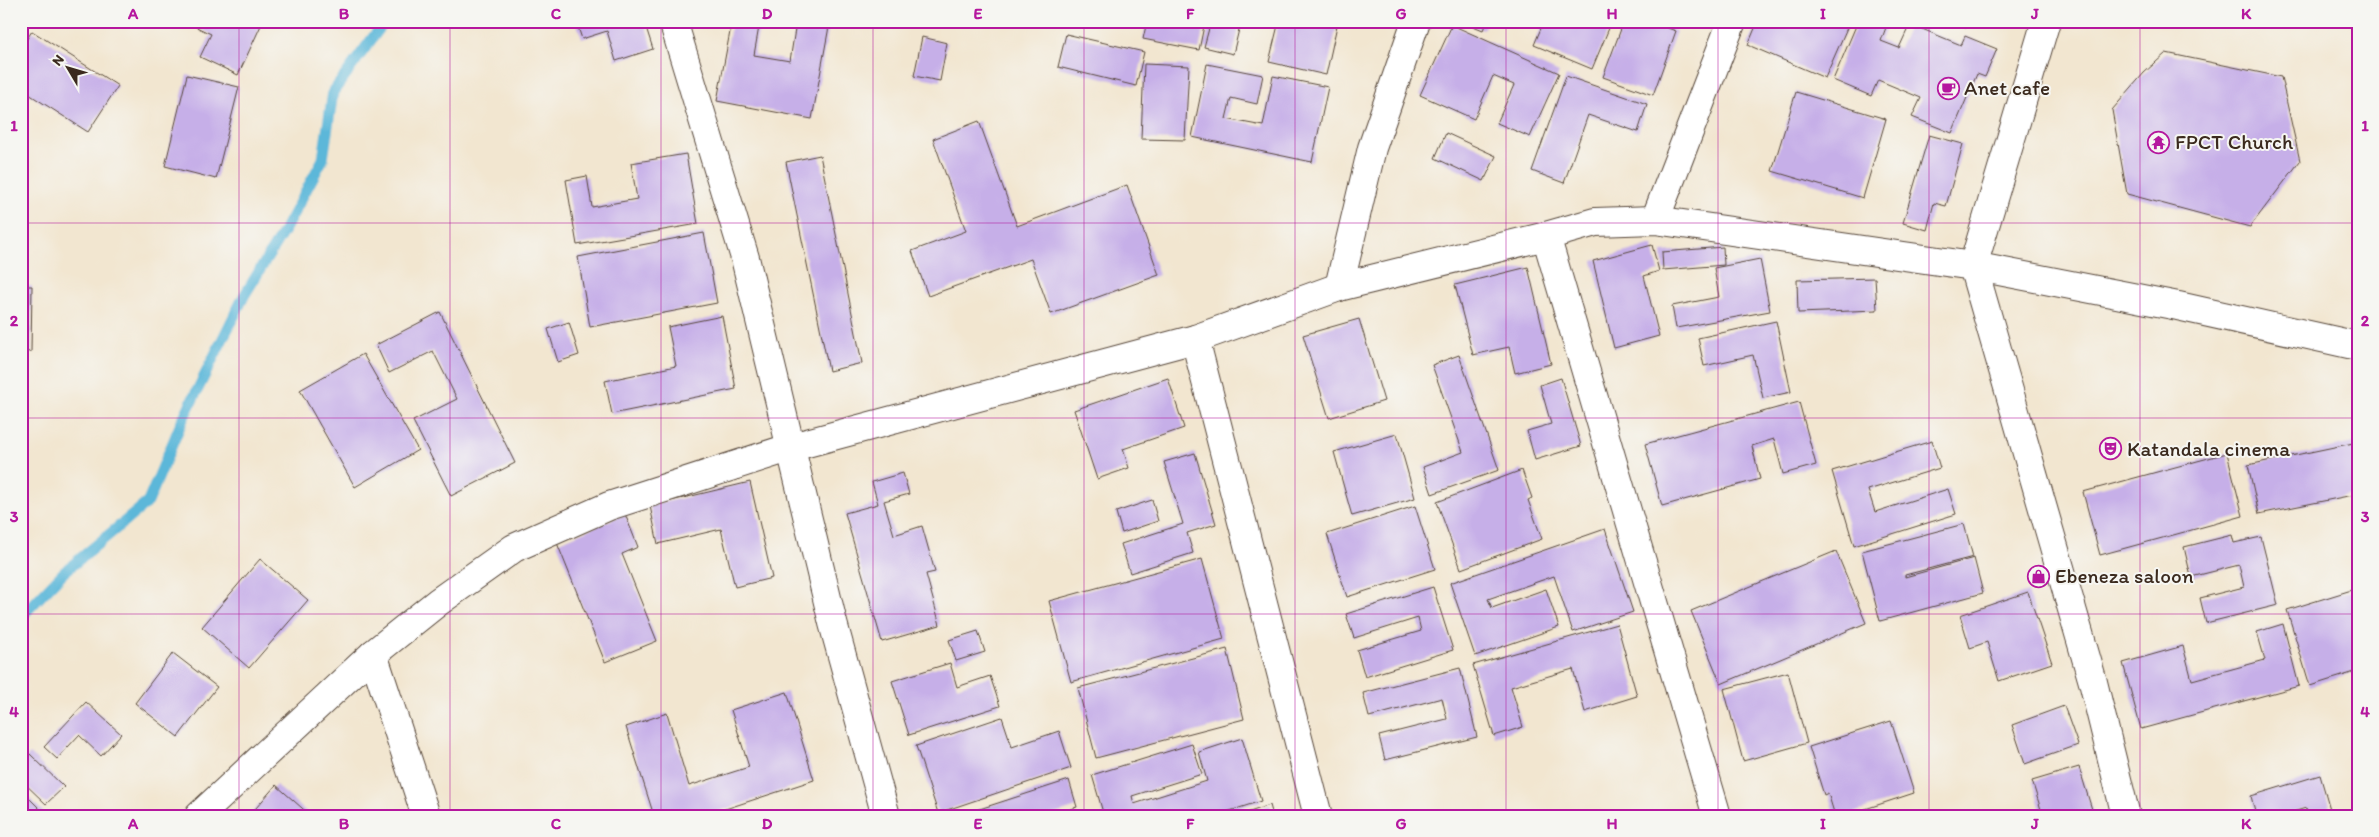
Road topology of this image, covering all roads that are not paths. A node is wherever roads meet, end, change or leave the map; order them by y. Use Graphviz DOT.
graph roads {
  1 [pos="673,21"];
  2 [pos="1416,21"];
  3 [pos="1732,21"];
  4 [pos="2046,21"];
  5 [pos="1655,220"];
  6 [pos="1546,236"];
  7 [pos="1974,266"];
  8 [pos="1339,287"];
  9 [pos="1195,339"];
  10 [pos="2358,346"];
  11 [pos="792,447"];
  12 [pos="373,654"];
  13 [pos="199,816"];
  14 [pos="426,816"];
  15 [pos="886,816"];
  16 [pos="1318,816"];
  17 [pos="1717,816"];
  18 [pos="2126,816"];
  1 -- 11 [label="street"];
  2 -- 8 [label="street"];
  3 -- 5 [label="street"];
  4 -- 7 [label="street"];
  5 -- 6 [label="street"];
  5 -- 7 [label="street"];
  6 -- 8 [label="street"];
  6 -- 17 [label="street"];
  7 -- 10 [label="street"];
  7 -- 18 [label="street"];
  8 -- 9 [label="street"];
  9 -- 11 [label="street"];
  9 -- 16 [label="street"];
  11 -- 12 [label="street"];
  11 -- 15 [label="street"];
  12 -- 13 [label="street"];
  12 -- 14 [label="street"];
}
